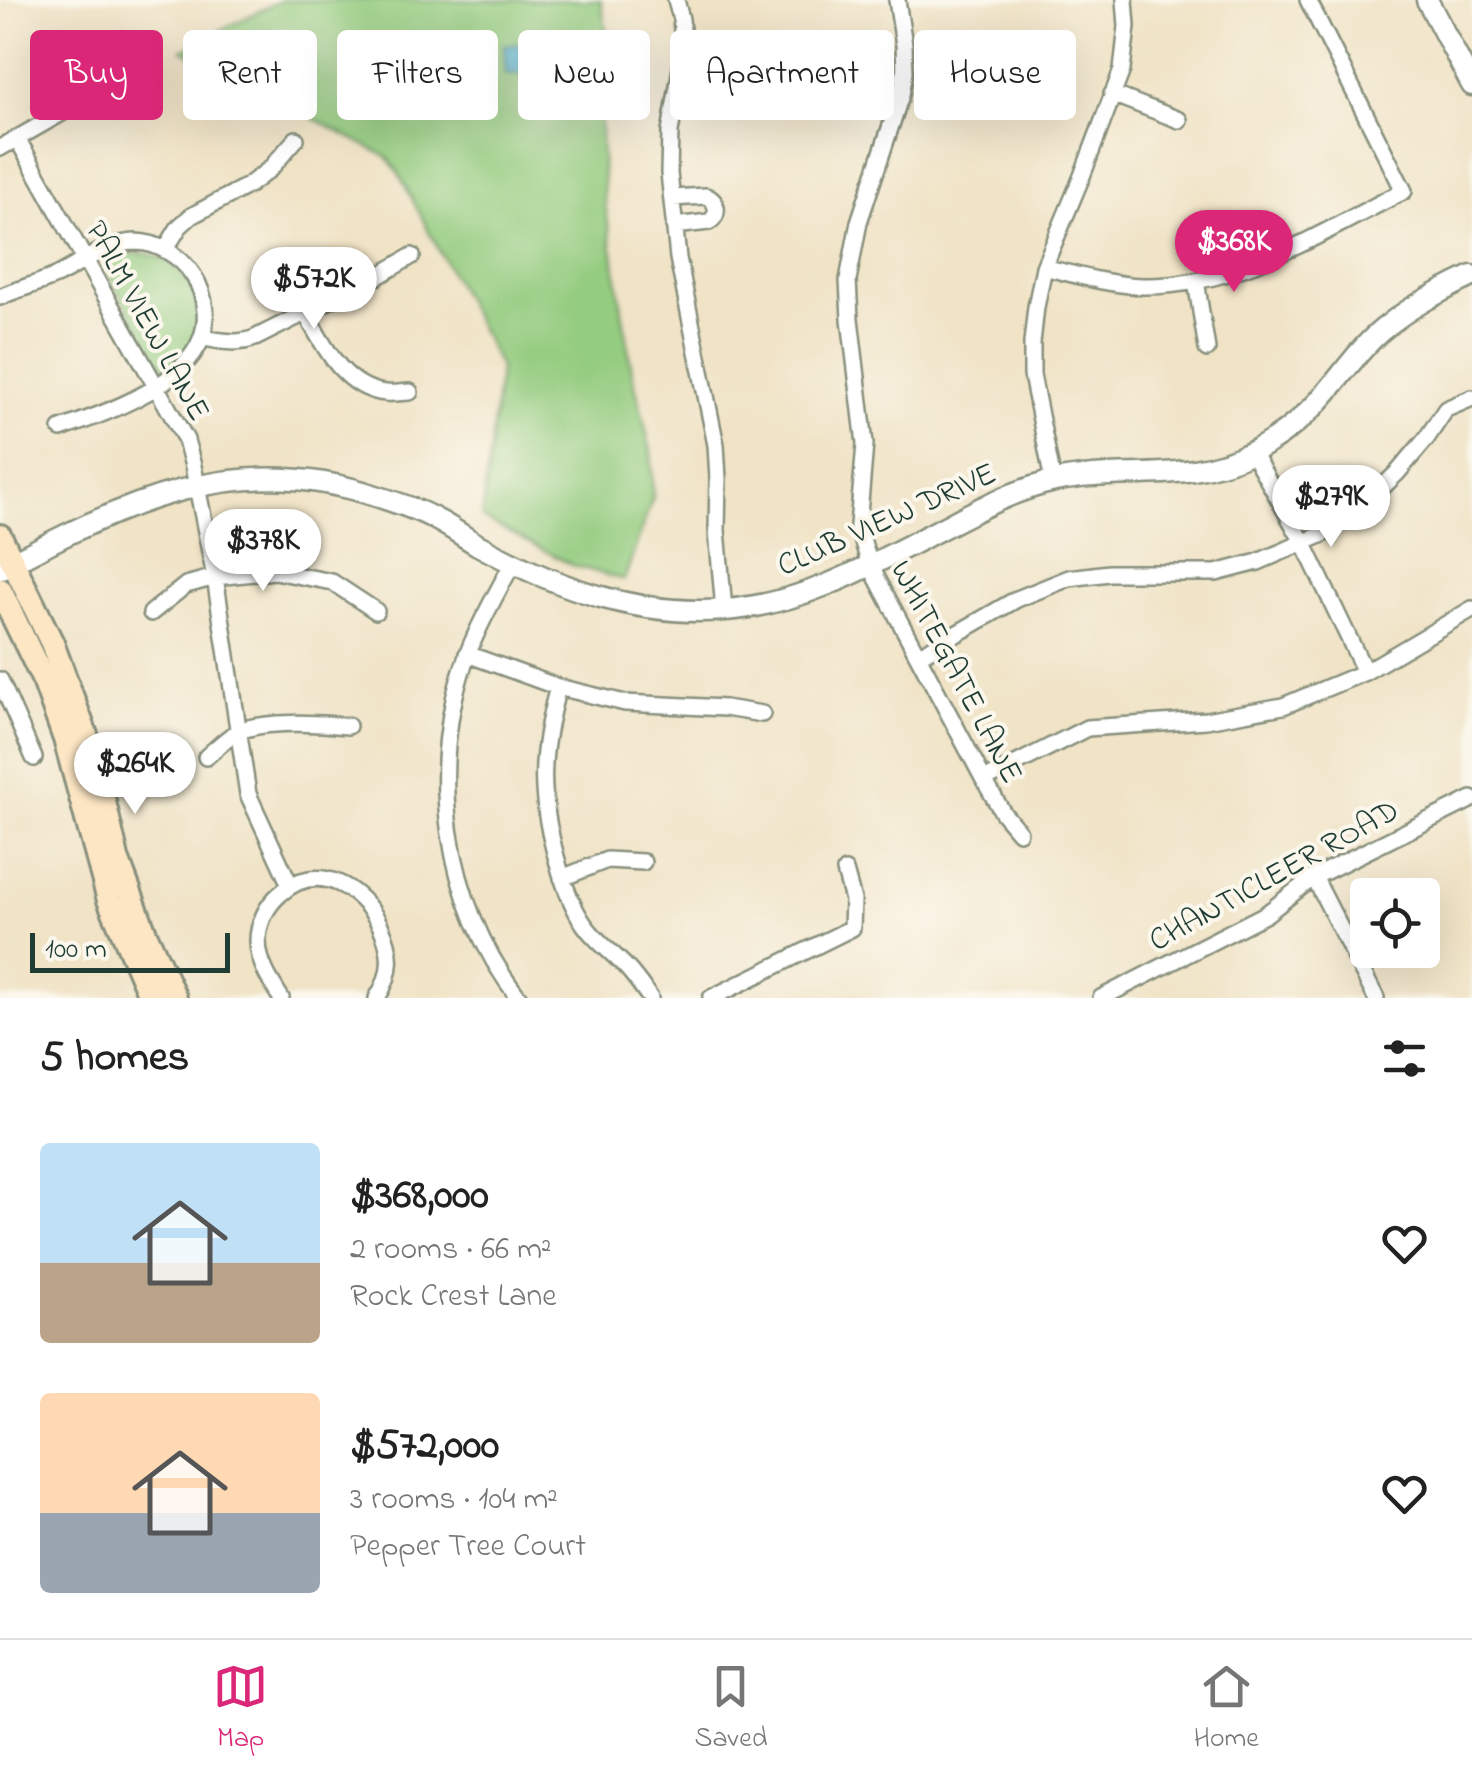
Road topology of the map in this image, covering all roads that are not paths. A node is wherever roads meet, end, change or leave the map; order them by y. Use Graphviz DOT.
graph roads {
  1 [pos="676,0"];
  2 [pos="897,0"];
  3 [pos="1125,0"];
  4 [pos="1308,0"];
  5 [pos="1427,0"];
  6 [pos="682,30"];
  7 [pos="1470,75"];
  8 [pos="1112,94"];
  9 [pos="52,120"];
  10 [pos="672,120"];
  11 [pos="1179,120"];
  12 [pos="296,139"];
  13 [pos="18,140"];
  14 [pos="0,148"];
  15 [pos="672,198"];
  16 [pos="674,226"];
  17 [pos="165,250"];
  18 [pos="412,256"];
  19 [pos="85,260"];
  20 [pos="1044,268"];
  21 [pos="1472,276"];
  22 [pos="1196,281"];
  23 [pos="0,297"];
  24 [pos="306,312"];
  25 [pos="203,338"];
  26 [pos="1207,350"];
  27 [pos="156,386"];
  28 [pos="410,392"];
  29 [pos="1472,398"];
  30 [pos="61,429"];
  31 [pos="1252,452"];
  32 [pos="1053,481"];
  33 [pos="197,486"];
  34 [pos="0,536"];
  35 [pos="1303,542"];
  36 [pos="513,563"];
  37 [pos="7,565"];
  38 [pos="870,565"];
  39 [pos="214,577"];
  40 [pos="0,590"];
  41 [pos="1472,608"];
  42 [pos="724,610"];
  43 [pos="376,611"];
  44 [pos="151,613"];
  45 [pos="468,654"];
  46 [pos="918,656"];
  47 [pos="1365,672"];
  48 [pos="0,680"];
  49 [pos="558,687"];
  50 [pos="762,714"];
  51 [pos="348,726"];
  52 [pos="239,731"];
  53 [pos="206,756"];
  54 [pos="34,758"];
  55 [pos="984,780"];
  56 [pos="1472,800"];
  57 [pos="1019,832"];
  58 [pos="642,862"];
  59 [pos="845,871"];
  60 [pos="1314,877"];
  61 [pos="562,878"];
  62 [pos="290,885"];
  63 [pos="151,998"];
  64 [pos="175,998"];
  65 [pos="281,998"];
  66 [pos="378,998"];
  67 [pos="519,998"];
  68 [pos="650,998"];
  69 [pos="710,998"];
  70 [pos="1101,998"];
  71 [pos="1376,998"];
  1 -- 6 [label="street"];
  2 -- 38 [label="street, WHITEGATE LANE"];
  3 -- 8 [label="street"];
  4 -- 22 [label="street"];
  5 -- 7 [label="street"];
  8 -- 11 [label="street"];
  8 -- 20 [label="street"];
  9 -- 13 [label="street"];
  10 -- 15 [label="street"];
  12 -- 17 [label="street"];
  13 -- 14 [label="street"];
  13 -- 19 [label="street, PALM VIEW LANE"];
  15 -- 16 [label="street"];
  15 -- 16 [label="street"];
  16 -- 42 [label="street"];
  17 -- 19 [label="street"];
  17 -- 25 [label="street"];
  18 -- 24 [label="street"];
  19 -- 23 [label="street"];
  19 -- 27 [label="street, PALM VIEW LANE"];
  20 -- 22 [label="street"];
  20 -- 32 [label="street"];
  21 -- 31 [label="street, CLUB VIEW DRIVE"];
  22 -- 26 [label="street"];
  24 -- 25 [label="street"];
  24 -- 28 [label="street"];
  25 -- 27 [label="street"];
  27 -- 30 [label="street"];
  27 -- 33 [label="street, PALM VIEW LANE"];
  29 -- 35 [label="street"];
  31 -- 32 [label="street, CLUB VIEW DRIVE"];
  31 -- 35 [label="street"];
  32 -- 38 [label="street, CLUB VIEW DRIVE"];
  33 -- 36 [label="street, CLUB VIEW DRIVE"];
  33 -- 37 [label="street, CLUB VIEW DRIVE"];
  33 -- 39 [label="street, PALM VIEW LANE"];
  34 -- 37 [label="main road"];
  35 -- 46 [label="street"];
  35 -- 47 [label="street"];
  36 -- 42 [label="street, CLUB VIEW DRIVE"];
  36 -- 45 [label="street"];
  37 -- 64 [label="main road"];
  38 -- 42 [label="street, CLUB VIEW DRIVE"];
  38 -- 46 [label="street, WHITEGATE LANE"];
  39 -- 43 [label="street"];
  39 -- 44 [label="street"];
  39 -- 52 [label="street, PALM VIEW LANE"];
  40 -- 63 [label="main road"];
  41 -- 47 [label="street"];
  45 -- 49 [label="street"];
  45 -- 67 [label="street"];
  46 -- 55 [label="street, WHITEGATE LANE"];
  47 -- 55 [label="street"];
  48 -- 54 [label="street"];
  49 -- 50 [label="street"];
  49 -- 61 [label="street"];
  51 -- 52 [label="street"];
  52 -- 53 [label="street"];
  52 -- 62 [label="street, PALM VIEW LANE"];
  55 -- 57 [label="street, WHITEGATE LANE"];
  56 -- 60 [label="street, CHANTICLEER ROAD"];
  58 -- 61 [label="street"];
  59 -- 69 [label="street"];
  60 -- 70 [label="street, CHANTICLEER ROAD"];
  60 -- 71 [label="street"];
  61 -- 68 [label="street"];
  62 -- 65 [label="street"];
  62 -- 66 [label="street"];
}
